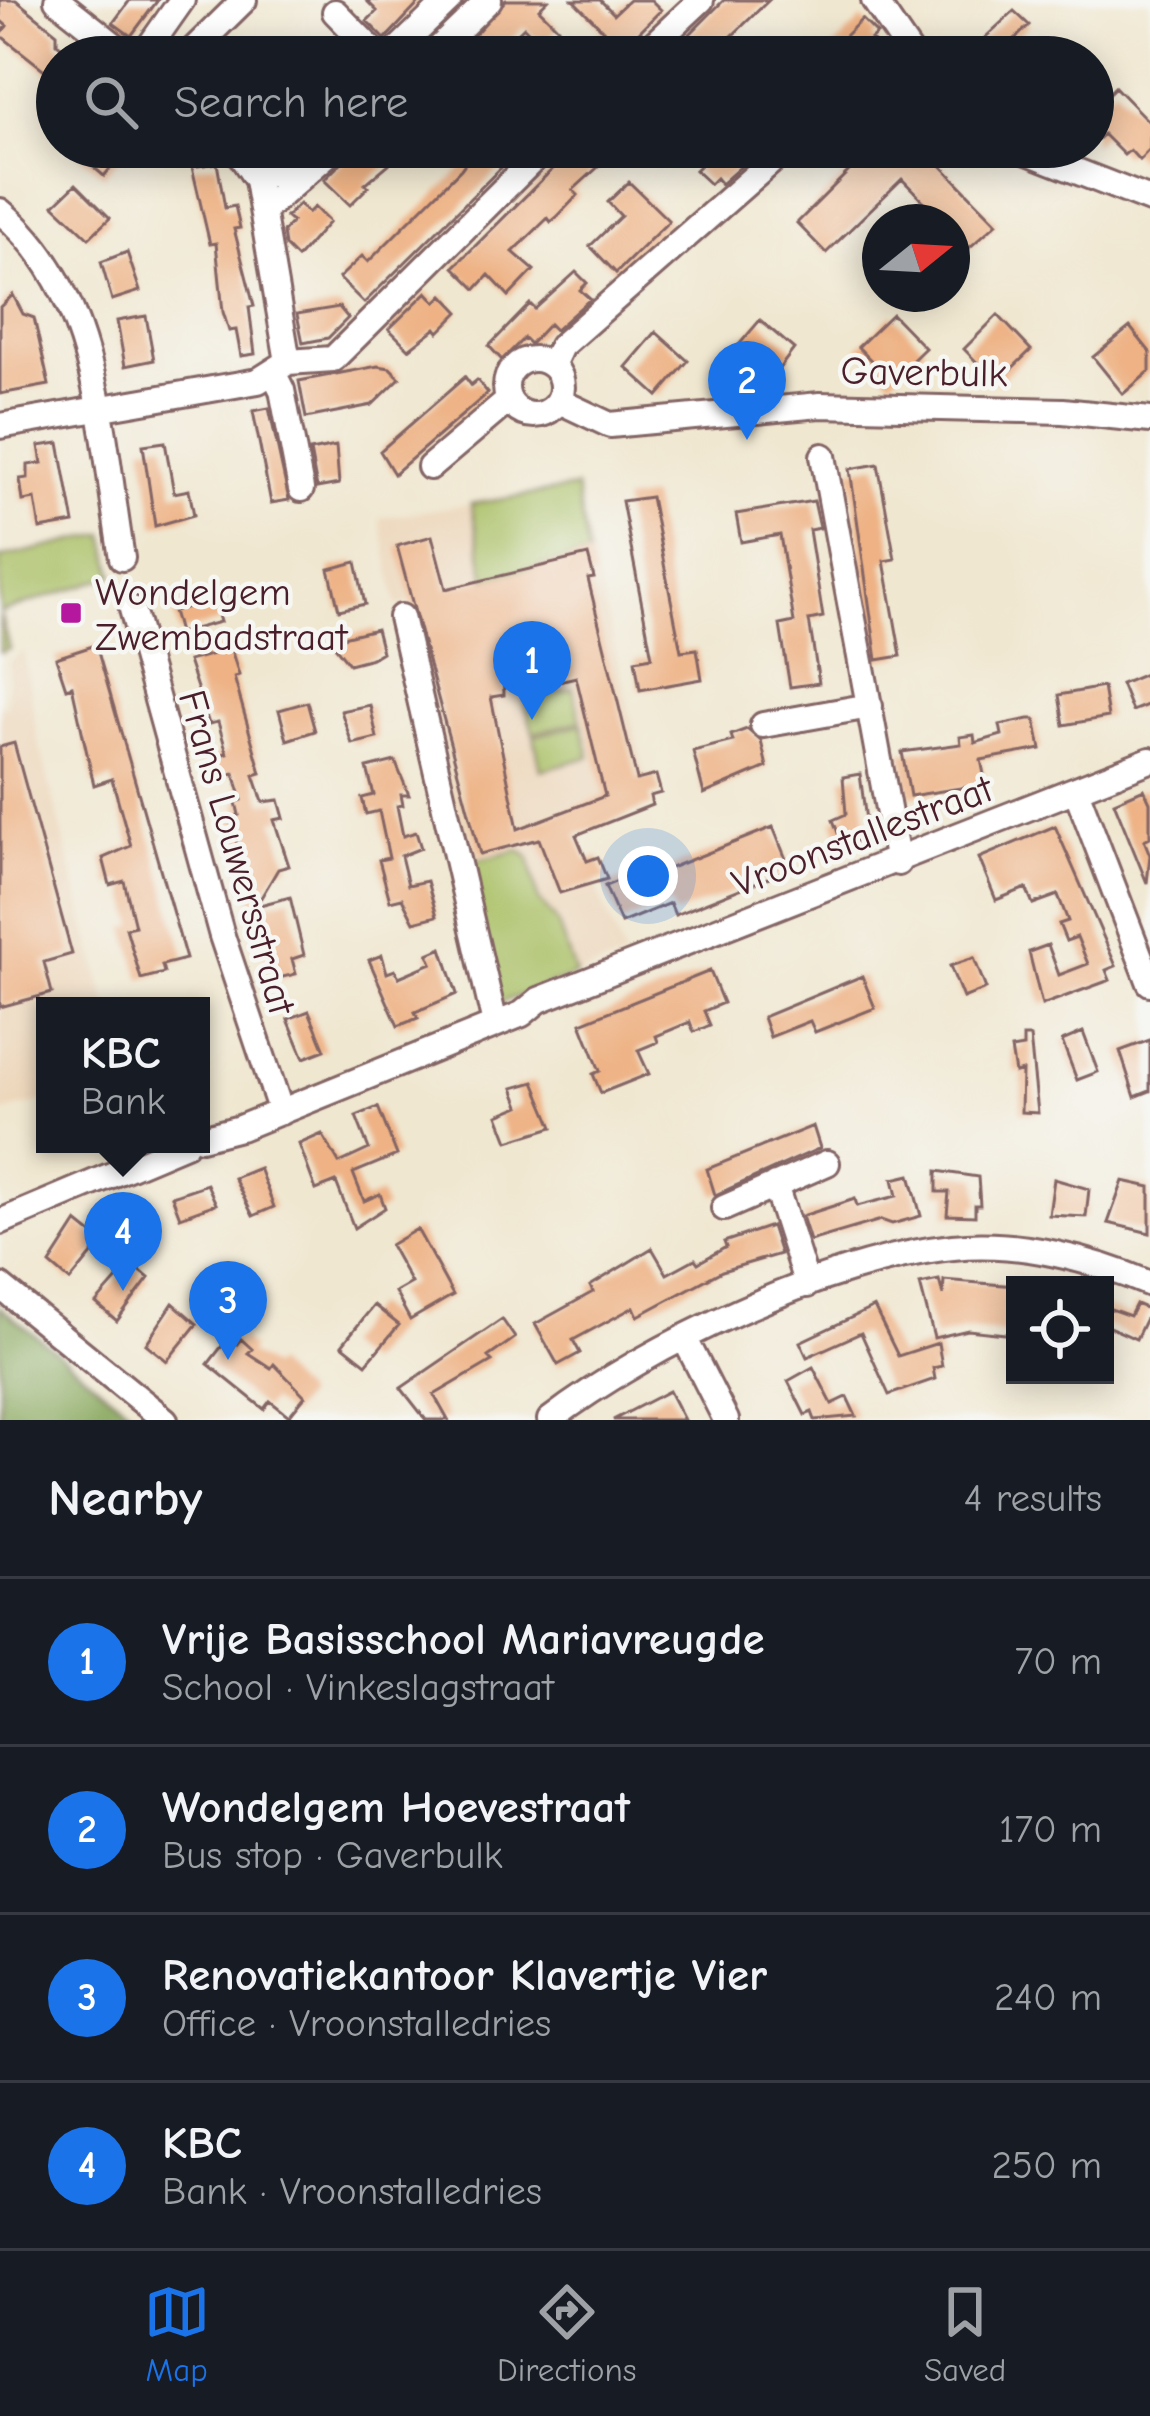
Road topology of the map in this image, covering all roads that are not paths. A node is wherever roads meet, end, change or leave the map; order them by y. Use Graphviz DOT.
graph roads {
  1 [pos="57,0"];
  2 [pos="182,0"];
  3 [pos="244,0"];
  4 [pos="449,0"];
  5 [pos="701,0"];
  6 [pos="874,0"];
  7 [pos="480,4"];
  8 [pos="335,12"];
  9 [pos="102,36"];
  10 [pos="157,36"];
  11 [pos="207,36"];
  12 [pos="358,36"];
  13 [pos="412,36"];
  14 [pos="450,36"];
  15 [pos="662,36"];
  16 [pos="894,36"];
  17 [pos="249,168"];
  18 [pos="278,168"];
  19 [pos="312,168"];
  20 [pos="525,168"];
  21 [pos="764,168"];
  22 [pos="1068,168"];
  23 [pos="257,180"];
  24 [pos="1150,200"];
  25 [pos="264,210"];
  26 [pos="0,211"];
  27 [pos="552,365"];
  28 [pos="281,368"];
  29 [pos="509,400"];
  30 [pos="559,401"];
  31 [pos="97,409"];
  32 [pos="1150,420"];
  33 [pos="0,426"];
  34 [pos="824,456"];
  35 [pos="430,466"];
  36 [pos="301,489"];
  37 [pos="122,558"];
  38 [pos="132,609"];
  39 [pos="401,616"];
  40 [pos="869,706"];
  41 [pos="763,725"];
  42 [pos="1150,760"];
  43 [pos="1076,790"];
  44 [pos="898,863"];
  45 [pos="1150,983"];
  46 [pos="495,1024"];
  47 [pos="281,1112"];
  48 [pos="210,1135"];
  49 [pos="164,1153"];
  50 [pos="827,1163"];
  51 [pos="775,1185"];
  52 [pos="724,1208"];
  53 [pos="0,1222"];
  54 [pos="1150,1284"];
  55 [pos="807,1285"];
  56 [pos="0,1286"];
  57 [pos="685,1339"];
  58 [pos="165,1420"];
  59 [pos="550,1420"];
  60 [pos="726,1420"];
  1 -- 9 [label="street"];
  2 -- 10 [label="street"];
  3 -- 11 [label="street"];
  4 -- 13 [label="street"];
  5 -- 15 [label="street"];
  6 -- 16 [label="street"];
  7 -- 14 [label="street"];
  8 -- 12 [label="street"];
  17 -- 23 [label="street"];
  18 -- 23 [label="street"];
  19 -- 25 [label="street"];
  20 -- 28 [label="street"];
  21 -- 27 [label="street"];
  22 -- 24 [label="street"];
  23 -- 25 [label="street"];
  25 -- 28 [label="street"];
  26 -- 31 [label="street"];
  27 -- 29 [label="street"];
  27 -- 30 [label="street"];
  28 -- 31 [label="street"];
  28 -- 36 [label="street"];
  29 -- 30 [label="street"];
  29 -- 35 [label="street"];
  30 -- 32 [label="street, Gaverbulk"];
  31 -- 33 [label="street"];
  31 -- 37 [label="street"];
  34 -- 40 [label="street"];
  38 -- 47 [label="street, Frans Louwersstraat"];
  39 -- 46 [label="street"];
  40 -- 41 [label="street"];
  40 -- 44 [label="street"];
  42 -- 43 [label="street, Vroonstallestraat"];
  43 -- 44 [label="street, Vroonstallestraat"];
  43 -- 45 [label="street"];
  44 -- 46 [label="street, Vroonstallestraat"];
  46 -- 47 [label="street, Vroonstallestraat"];
  47 -- 48 [label="street, Vroonstallestraat"];
  49 -- 53 [label="street"];
  50 -- 51 [label="street"];
  51 -- 52 [label="street"];
  51 -- 55 [label="street"];
  54 -- 55 [label="street"];
  55 -- 57 [label="street"];
  56 -- 58 [label="street"];
  57 -- 59 [label="street"];
  57 -- 60 [label="street"];
}
